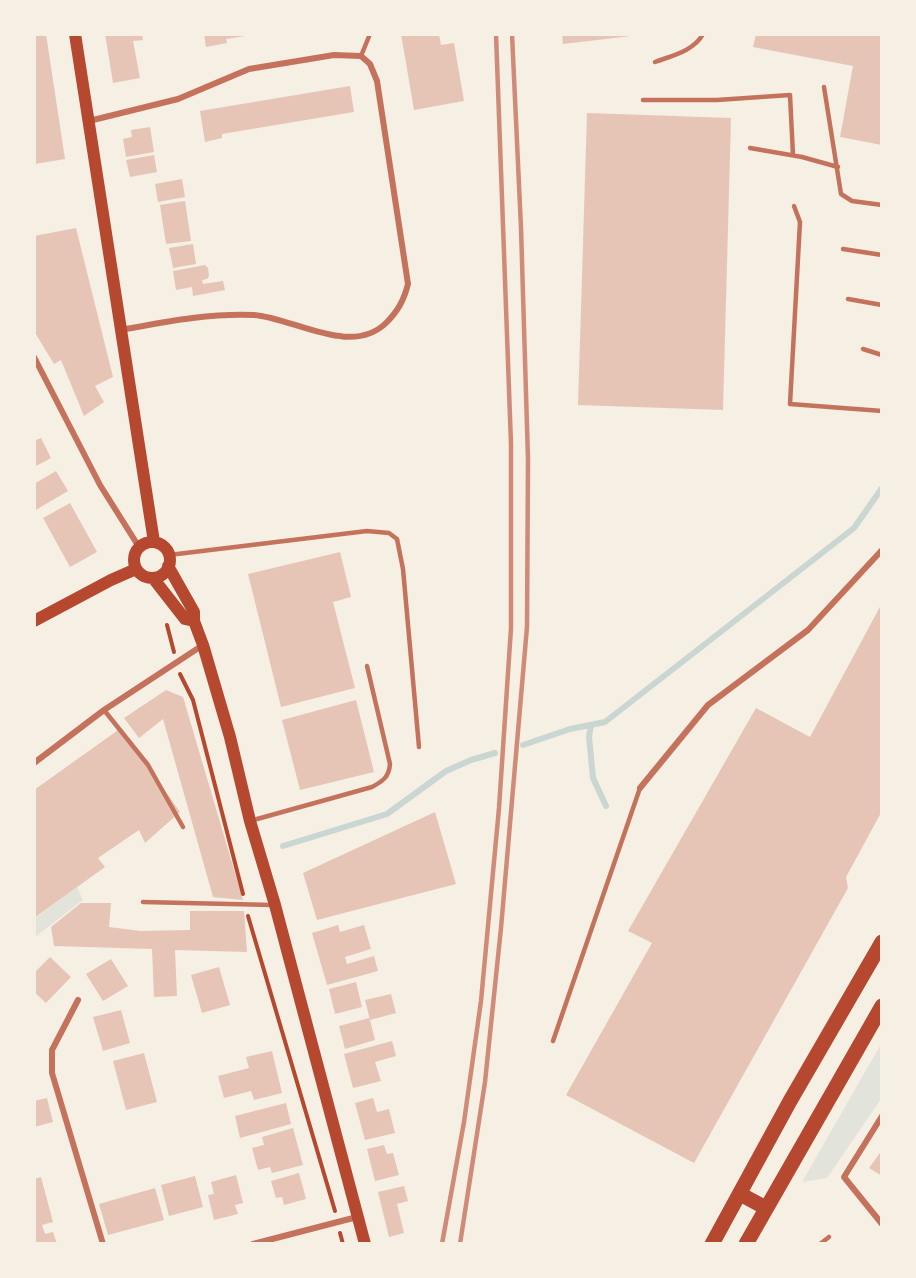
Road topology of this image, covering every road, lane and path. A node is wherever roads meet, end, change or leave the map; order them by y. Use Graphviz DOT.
graph roads {
  1 [pos="75,34"];
  2 [pos="370,34"];
  3 [pos="704,34"];
  4 [pos="360,56"];
  5 [pos="655,62"];
  6 [pos="824,87"];
  7 [pos="643,100"];
  8 [pos="89,121"];
  9 [pos="750,148"];
  10 [pos="793,155"];
  11 [pos="838,167"];
  12 [pos="882,205"];
  13 [pos="794,206"];
  14 [pos="843,249"];
  15 [pos="882,255"];
  16 [pos="848,299"];
  17 [pos="882,305"];
  18 [pos="120,330"];
  19 [pos="863,349"];
  20 [pos="882,355"];
  21 [pos="34,357"];
  22 [pos="882,411"];
  23 [pos="154,542"];
  24 [pos="139,547"];
  25 [pos="882,550"];
  26 [pos="168,561"];
  27 [pos="136,569"];
  28 [pos="153,578"];
  29 [pos="34,621"];
  30 [pos="194,621"];
  31 [pos="167,626"];
  32 [pos="203,645"];
  33 [pos="177,662"];
  34 [pos="368,666"];
  35 [pos="104,710"];
  36 [pos="419,747"];
  37 [pos="34,763"];
  38 [pos="640,788"];
  39 [pos="250,821"];
  40 [pos="183,827"];
  41 [pos="143,902"];
  42 [pos="246,905"];
  43 [pos="275,905"];
  44 [pos="882,942"];
  45 [pos="78,1000"];
  46 [pos="882,1006"];
  47 [pos="553,1041"];
  48 [pos="882,1116"];
  49 [pos="740,1194"];
  50 [pos="766,1208"];
  51 [pos="358,1217"];
  52 [pos="338,1222"];
  53 [pos="882,1224"];
  54 [pos="829,1237"];
  55 [pos="103,1244"];
  56 [pos="253,1244"];
  57 [pos="343,1244"];
  58 [pos="365,1244"];
  59 [pos="712,1244"];
  60 [pos="746,1244"];
  61 [pos="820,1244"];
  1 -- 8 [label="main road"];
  2 -- 4 [label="lane"];
  3 -- 5 [label="lane"];
  4 -- 8 [label="street"];
  4 -- 18 [label="street"];
  6 -- 11 [label="lane"];
  7 -- 10 [label="lane"];
  8 -- 18 [label="main road"];
  9 -- 10 [label="lane"];
  10 -- 11 [label="lane"];
  11 -- 12 [label="lane"];
  13 -- 22 [label="lane"];
  14 -- 15 [label="lane"];
  16 -- 17 [label="lane"];
  18 -- 23 [label="main road"];
  19 -- 20 [label="lane"];
  21 -- 24 [label="street"];
  23 -- 24 [label="main road"];
  23 -- 26 [label="main road"];
  24 -- 27 [label="main road"];
  25 -- 38 [label="street"];
  26 -- 28 [label="main road"];
  26 -- 30 [label="main road"];
  26 -- 36 [label="lane"];
  27 -- 28 [label="main road"];
  27 -- 29 [label="main road"];
  28 -- 30 [label="main road"];
  30 -- 32 [label="main road"];
  31 -- 33 [label="path"];
  32 -- 33 [label="street"];
  32 -- 39 [label="main road"];
  33 -- 35 [label="street"];
  33 -- 42 [label="path"];
  34 -- 39 [label="lane"];
  35 -- 37 [label="street"];
  35 -- 40 [label="lane"];
  38 -- 47 [label="lane"];
  39 -- 43 [label="main road"];
  41 -- 42 [label="lane"];
  42 -- 43 [label="lane"];
  42 -- 52 [label="path"];
  43 -- 51 [label="main road"];
  44 -- 49 [label="highway"];
  45 -- 55 [label="street"];
  46 -- 50 [label="highway"];
  48 -- 53 [label="street"];
  49 -- 50 [label="highway"];
  49 -- 59 [label="highway"];
  50 -- 60 [label="highway"];
  51 -- 52 [label="street"];
  51 -- 58 [label="main road"];
  52 -- 56 [label="street"];
  52 -- 57 [label="path"];
  54 -- 61 [label="lane"];
}
